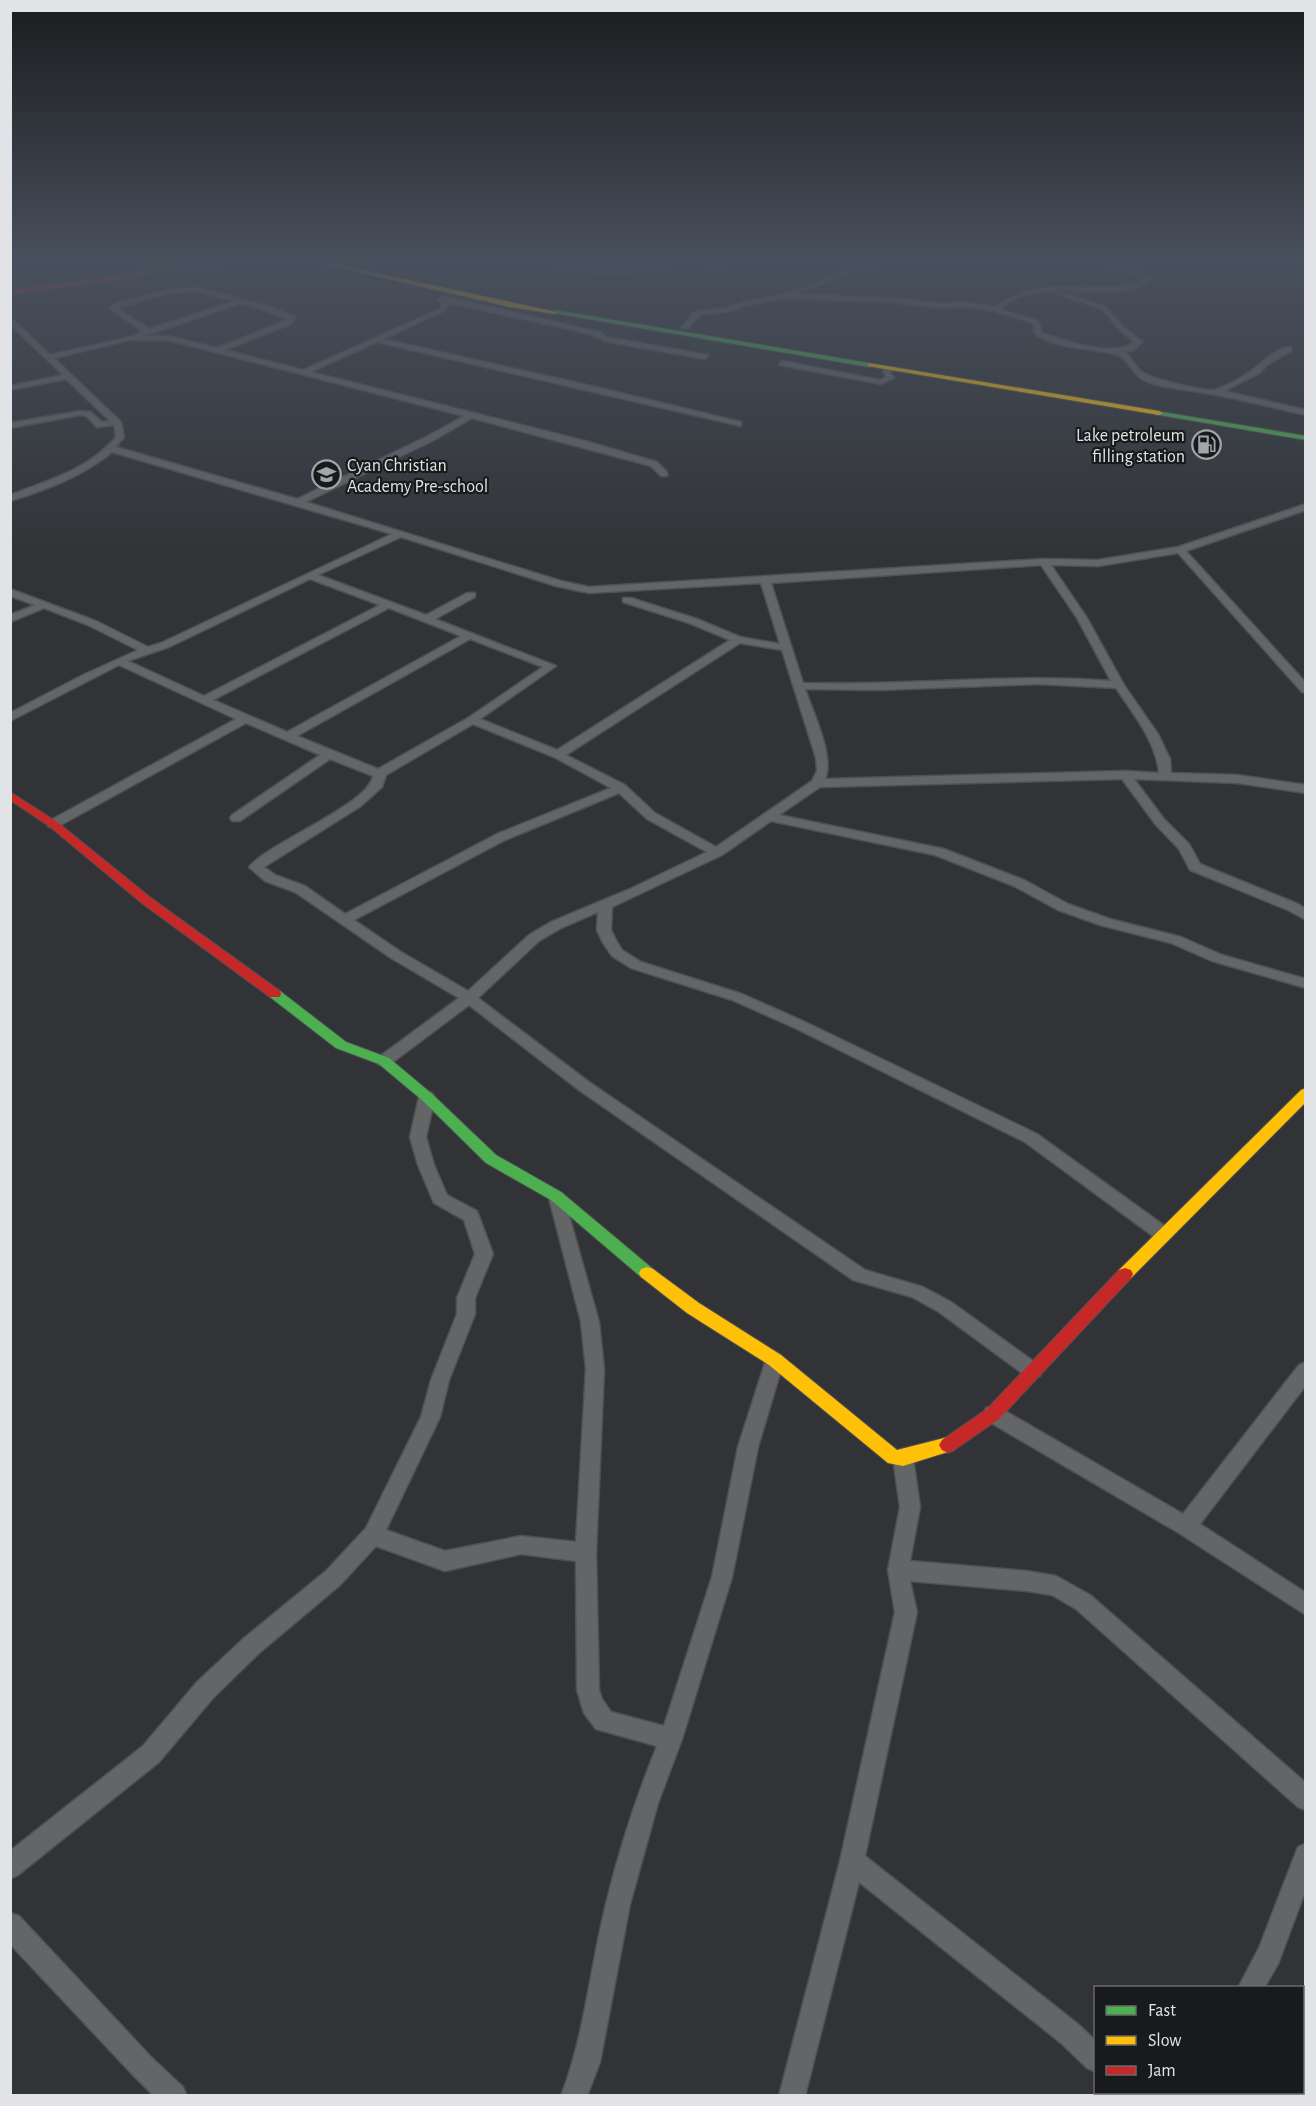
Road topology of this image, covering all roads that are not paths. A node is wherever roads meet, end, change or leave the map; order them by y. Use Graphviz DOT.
graph roads {
  1 [pos="54,361"];
  2 [pos="257,361"];
  3 [pos="329,361"];
  4 [pos="472,361"];
  5 [pos="844,361"];
  6 [pos="884,361"];
  7 [pos="1131,361"];
  8 [pos="1267,361"];
  9 [pos="783,363"];
  10 [pos="890,369"];
  11 [pos="303,373"];
  12 [pos="69,376"];
  13 [pos="10,388"];
  14 [pos="1217,392"];
  15 [pos="1305,413"];
  16 [pos="469,416"];
  17 [pos="117,422"];
  18 [pos="738,424"];
  19 [pos="10,426"];
  20 [pos="1305,432"];
  21 [pos="1305,438"];
  22 [pos="112,448"];
  23 [pos="664,474"];
  24 [pos="10,498"];
  25 [pos="298,502"];
  26 [pos="1305,507"];
  27 [pos="400,534"];
  28 [pos="1180,550"];
  29 [pos="1044,562"];
  30 [pos="309,575"];
  31 [pos="765,581"];
  32 [pos="10,592"];
  33 [pos="471,595"];
  34 [pos="627,600"];
  35 [pos="44,605"];
  36 [pos="388,605"];
  37 [pos="10,619"];
  38 [pos="426,619"];
  39 [pos="470,635"];
  40 [pos="738,640"];
  41 [pos="787,648"];
  42 [pos="147,650"];
  43 [pos="121,662"];
  44 [pos="1119,685"];
  45 [pos="799,686"];
  46 [pos="1305,690"];
  47 [pos="202,700"];
  48 [pos="10,718"];
  49 [pos="245,719"];
  50 [pos="472,720"];
  51 [pos="289,736"];
  52 [pos="330,753"];
  53 [pos="558,755"];
  54 [pos="380,773"];
  55 [pos="1125,775"];
  56 [pos="1166,778"];
  57 [pos="817,783"];
  58 [pos="621,788"];
  59 [pos="1305,789"];
  60 [pos="10,795"];
  61 [pos="767,816"];
  62 [pos="236,818"];
  63 [pos="53,824"];
  64 [pos="717,852"];
  65 [pos="605,905"];
  66 [pos="1305,916"];
  67 [pos="344,920"];
  68 [pos="1305,984"];
  69 [pos="469,998"];
  70 [pos="384,1061"];
  71 [pos="1305,1093"];
  72 [pos="427,1097"];
  73 [pos="556,1196"];
  74 [pos="1163,1233"];
  75 [pos="775,1360"];
  76 [pos="1305,1370"];
  77 [pos="1033,1371"];
  78 [pos="993,1414"];
  79 [pos="903,1458"];
  80 [pos="1186,1526"];
  81 [pos="373,1535"];
  82 [pos="586,1553"];
  83 [pos="898,1570"];
  84 [pos="1305,1605"];
  85 [pos="671,1739"];
  86 [pos="1305,1799"];
  87 [pos="1305,1855"];
  88 [pos="852,1861"];
  89 [pos="10,1867"];
  90 [pos="10,1926"];
  91 [pos="1251,1986"];
  92 [pos="1094,2058"];
  93 [pos="174,2096"];
  94 [pos="574,2096"];
  95 [pos="792,2096"];
  1 -- 12 [label="street"];
  2 -- 11 [label="street"];
  3 -- 11 [label="street"];
  4 -- 18 [label="street"];
  5 -- 10 [label="main road"];
  6 -- 20 [label="main road"];
  7 -- 14 [label="street"];
  8 -- 14 [label="street"];
  9 -- 10 [label="street"];
  10 -- 21 [label="main road"];
  11 -- 16 [label="street"];
  12 -- 13 [label="street"];
  12 -- 17 [label="street"];
  14 -- 15 [label="street"];
  16 -- 23 [label="street"];
  16 -- 25 [label="street"];
  17 -- 19 [label="street"];
  17 -- 22 [label="street"];
  22 -- 24 [label="street"];
  22 -- 25 [label="street"];
  25 -- 27 [label="street"];
  26 -- 28 [label="street"];
  27 -- 30 [label="street"];
  27 -- 31 [label="street"];
  28 -- 29 [label="street"];
  28 -- 46 [label="street"];
  29 -- 31 [label="street"];
  29 -- 44 [label="street"];
  30 -- 36 [label="street"];
  30 -- 42 [label="street"];
  31 -- 41 [label="street"];
  32 -- 35 [label="street"];
  33 -- 38 [label="street"];
  34 -- 40 [label="street"];
  35 -- 37 [label="street"];
  35 -- 42 [label="street"];
  36 -- 38 [label="street"];
  36 -- 47 [label="street"];
  38 -- 39 [label="street"];
  39 -- 50 [label="street"];
  39 -- 51 [label="street"];
  40 -- 41 [label="street"];
  40 -- 53 [label="street"];
  41 -- 45 [label="street"];
  42 -- 43 [label="street"];
  43 -- 47 [label="street"];
  43 -- 48 [label="street"];
  44 -- 45 [label="street"];
  44 -- 56 [label="street"];
  45 -- 57 [label="street"];
  47 -- 49 [label="street"];
  49 -- 51 [label="street"];
  49 -- 63 [label="street"];
  50 -- 53 [label="street"];
  50 -- 54 [label="street"];
  51 -- 52 [label="street"];
  52 -- 54 [label="street"];
  52 -- 62 [label="street"];
  53 -- 58 [label="street"];
  54 -- 67 [label="street"];
  55 -- 56 [label="street"];
  55 -- 57 [label="street"];
  55 -- 66 [label="street"];
  56 -- 59 [label="street"];
  57 -- 61 [label="street"];
  58 -- 64 [label="street"];
  58 -- 67 [label="street"];
  60 -- 63 [label="main road"];
  61 -- 64 [label="street"];
  61 -- 68 [label="street"];
  63 -- 70 [label="main road"];
  64 -- 65 [label="street"];
  65 -- 69 [label="street"];
  65 -- 74 [label="street"];
  67 -- 69 [label="street"];
  69 -- 70 [label="street"];
  69 -- 77 [label="street"];
  70 -- 72 [label="main road"];
  71 -- 74 [label="main road"];
  72 -- 73 [label="main road"];
  72 -- 81 [label="street"];
  73 -- 75 [label="main road"];
  73 -- 82 [label="street"];
  74 -- 77 [label="main road"];
  75 -- 79 [label="main road"];
  75 -- 85 [label="street"];
  76 -- 80 [label="street"];
  77 -- 78 [label="main road"];
  78 -- 79 [label="main road"];
  78 -- 80 [label="street"];
  79 -- 83 [label="street"];
  80 -- 84 [label="street"];
  81 -- 82 [label="street"];
  81 -- 89 [label="street"];
  82 -- 85 [label="street"];
  83 -- 86 [label="street"];
  83 -- 88 [label="street"];
  85 -- 94 [label="street"];
  87 -- 91 [label="street"];
  88 -- 92 [label="street"];
  88 -- 95 [label="street"];
  90 -- 93 [label="street"];
}
